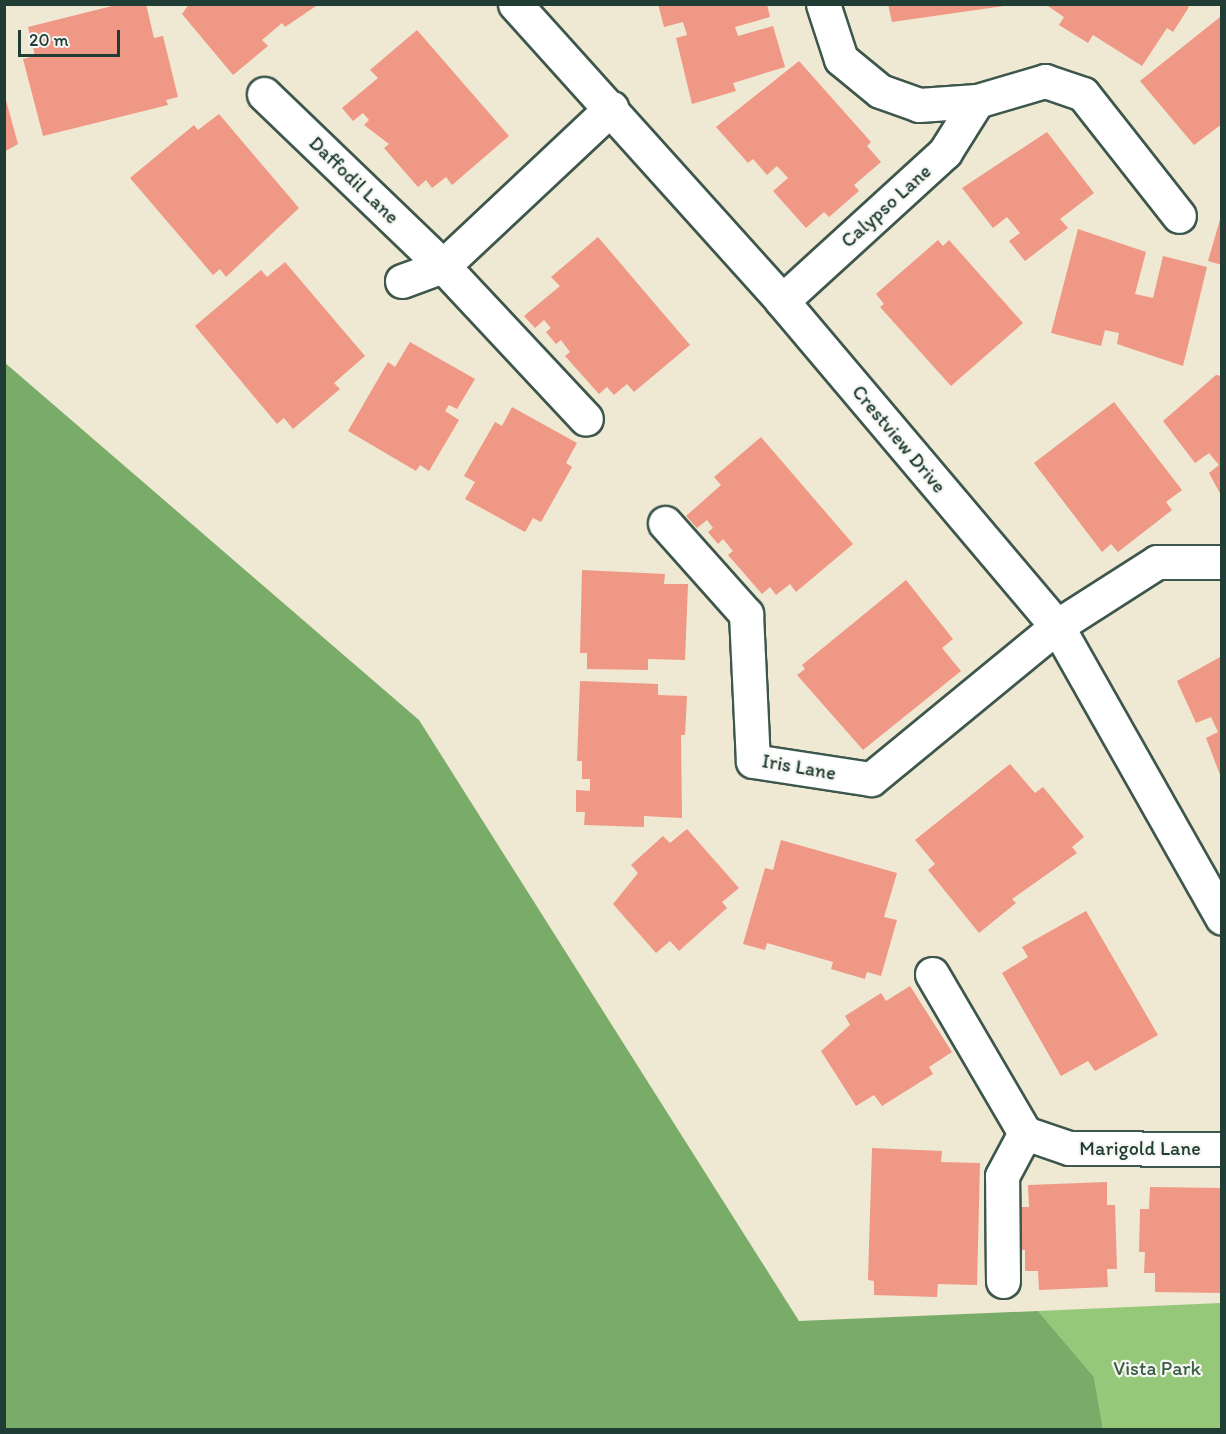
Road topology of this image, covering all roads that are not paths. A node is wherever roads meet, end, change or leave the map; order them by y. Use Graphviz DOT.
graph roads {
  1 [pos="515,4"];
  2 [pos="823,4"];
  3 [pos="264,94"];
  4 [pos="977,101"];
  5 [pos="611,108"];
  6 [pos="1179,216"];
  7 [pos="443,266"];
  8 [pos="402,281"];
  9 [pos="782,301"];
  10 [pos="586,419"];
  11 [pos="665,523"];
  12 [pos="1221,562"];
  13 [pos="1057,626"];
  14 [pos="1221,918"];
  15 [pos="932,974"];
  16 [pos="1025,1132"];
  17 [pos="1221,1149"];
  18 [pos="1002,1281"];
  1 -- 5 [label="street, Crestview Drive"];
  2 -- 4 [label="street"];
  3 -- 7 [label="street, Daffodil Lane"];
  4 -- 6 [label="street"];
  4 -- 9 [label="street, Calypso Lane"];
  5 -- 7 [label="street"];
  5 -- 9 [label="street, Crestview Drive"];
  7 -- 8 [label="street"];
  7 -- 10 [label="street, Daffodil Lane"];
  9 -- 13 [label="street, Crestview Drive"];
  11 -- 13 [label="street, Iris Lane"];
  12 -- 13 [label="street"];
  13 -- 14 [label="street, Crestview Drive"];
  15 -- 16 [label="street"];
  16 -- 17 [label="street, Marigold Lane"];
  16 -- 18 [label="street"];
}
